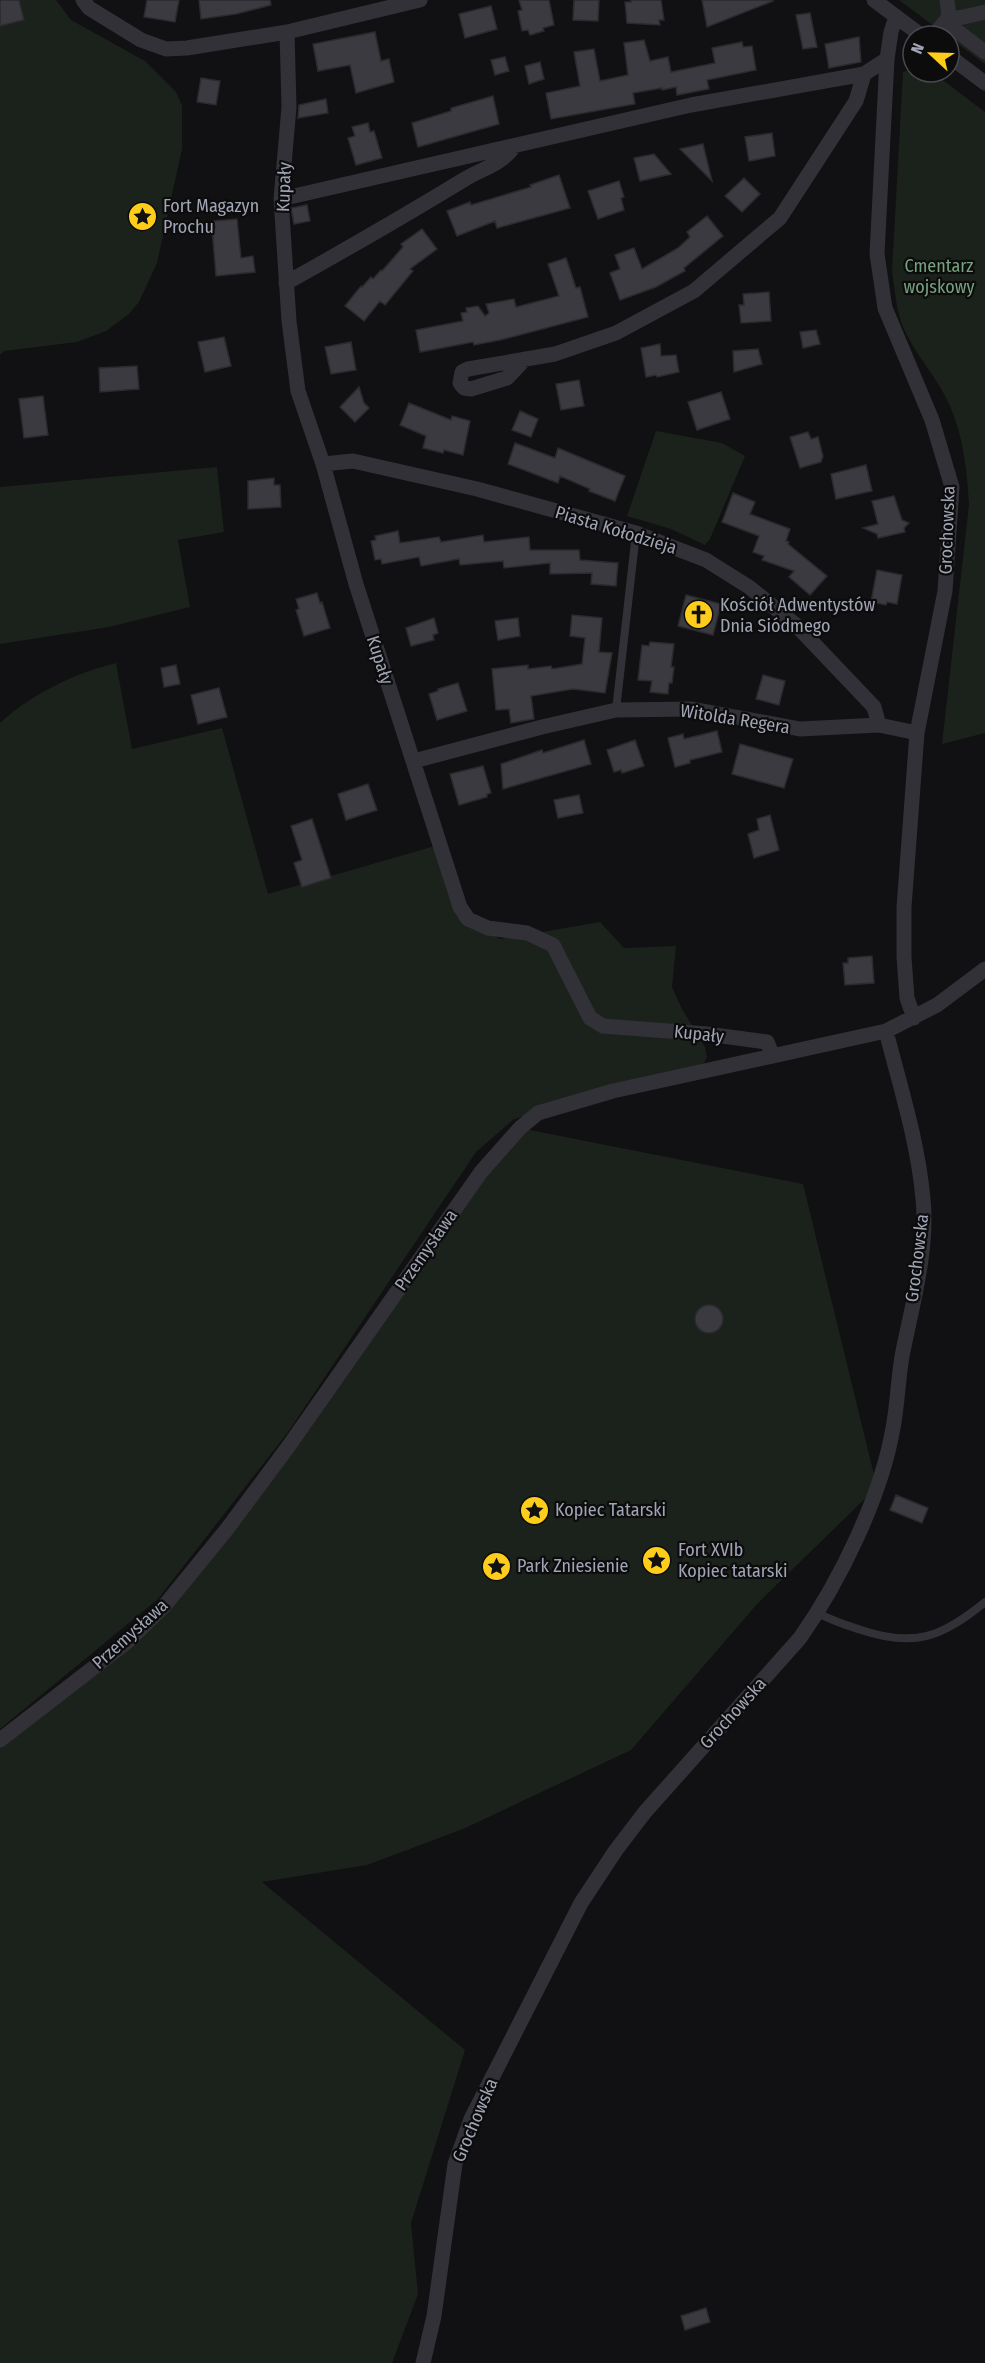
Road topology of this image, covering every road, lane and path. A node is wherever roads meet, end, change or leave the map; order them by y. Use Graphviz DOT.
graph roads {
  1 [pos="83,0"];
  2 [pos="420,0"];
  3 [pos="874,0"];
  4 [pos="947,0"];
  5 [pos="891,9"];
  6 [pos="985,12"];
  7 [pos="947,19"];
  8 [pos="908,24"];
  9 [pos="943,24"];
  10 [pos="287,32"];
  11 [pos="985,52"];
  12 [pos="886,59"];
  13 [pos="961,65"];
  14 [pos="864,74"];
  15 [pos="985,83"];
  16 [pos="513,147"];
  17 [pos="281,199"];
  18 [pos="286,283"];
  19 [pos="525,359"];
  20 [pos="323,464"];
  21 [pos="636,533"];
  22 [pos="616,710"];
  23 [pos="879,725"];
  24 [pos="918,733"];
  25 [pos="414,761"];
  26 [pos="985,969"];
  27 [pos="914,1018"];
  28 [pos="886,1031"];
  29 [pos="773,1056"];
  30 [pos="985,1602"];
  31 [pos="818,1613"];
  32 [pos="0,1740"];
  33 [pos="423,2363"];
  1 -- 10 [label="street"];
  2 -- 10 [label="street"];
  3 -- 5 [label="street"];
  4 -- 7 [label="street"];
  5 -- 8 [label="street"];
  5 -- 12 [label="street, Grochowska"];
  6 -- 7 [label="street"];
  7 -- 9 [label="street"];
  7 -- 11 [label="street"];
  10 -- 17 [label="street, Kupały"];
  12 -- 14 [label="street"];
  12 -- 24 [label="street, Grochowska"];
  13 -- 15 [label="street"];
  14 -- 16 [label="street"];
  14 -- 19 [label="street"];
  16 -- 17 [label="street"];
  16 -- 18 [label="street"];
  17 -- 18 [label="street, Kupały"];
  18 -- 20 [label="street, Kupały"];
  20 -- 21 [label="street, Piasta Kołodzieja"];
  20 -- 25 [label="street, Kupały"];
  21 -- 22 [label="lane"];
  21 -- 23 [label="street, Piasta Kołodzieja"];
  22 -- 23 [label="street, Witolda Regera"];
  22 -- 25 [label="street, Witolda Regera"];
  23 -- 24 [label="street, Witolda Regera"];
  24 -- 27 [label="street, Grochowska"];
  25 -- 29 [label="street, Kupały"];
  26 -- 27 [label="street, Przemysława"];
  27 -- 28 [label="street, Przemysława"];
  28 -- 29 [label="street, Przemysława"];
  28 -- 31 [label="street, Grochowska"];
  29 -- 32 [label="street, Przemysława"];
  30 -- 31 [label="lane"];
  31 -- 33 [label="street, Grochowska"];
}
